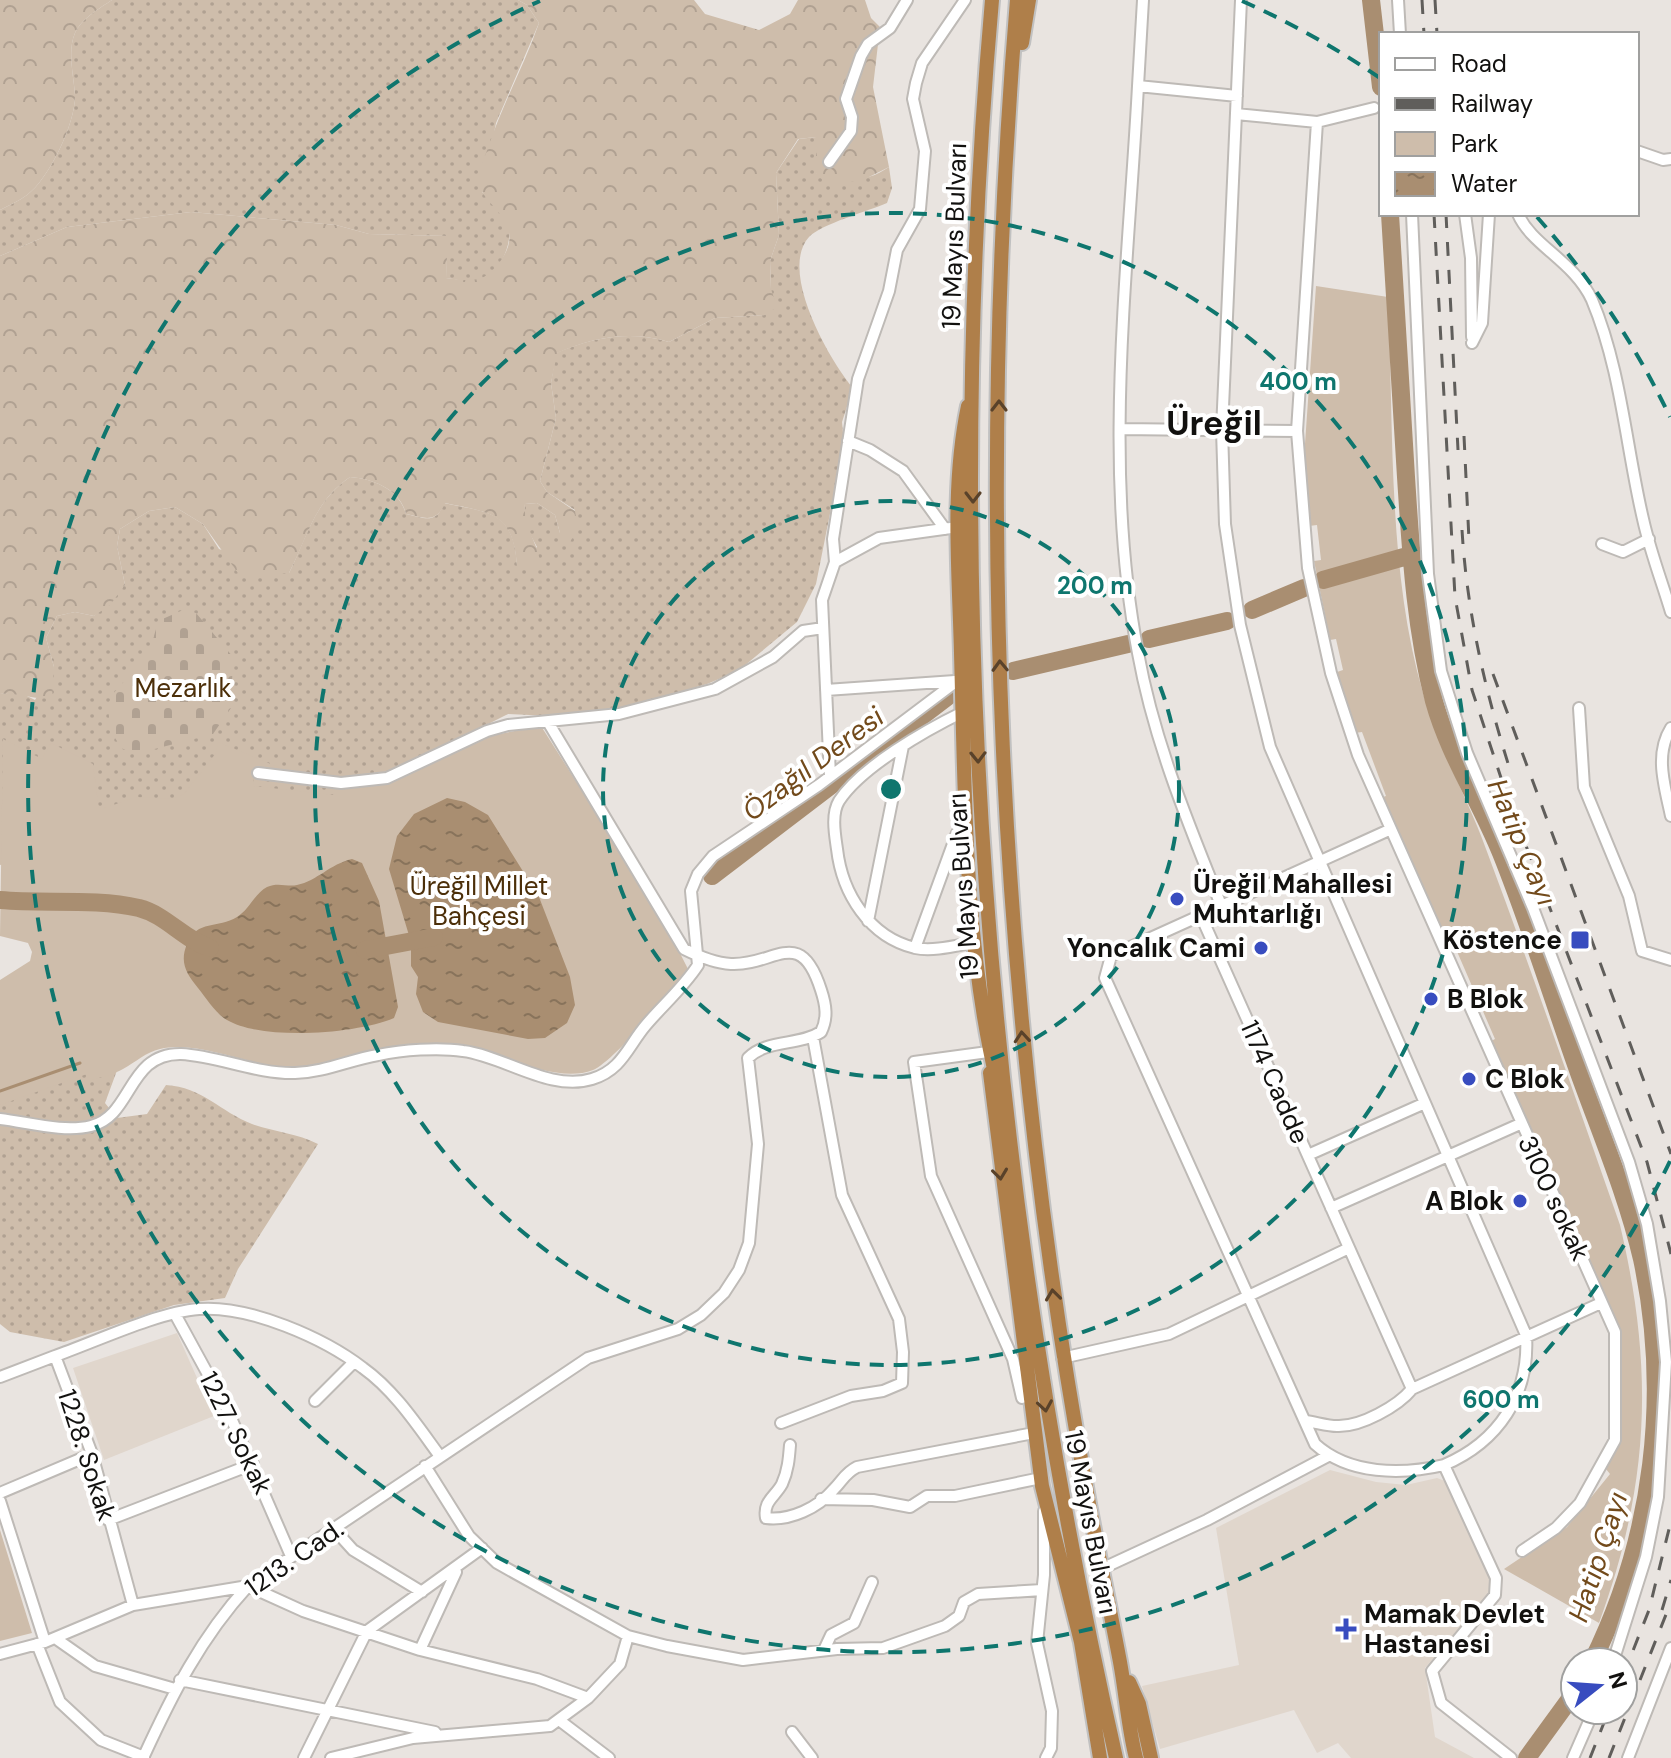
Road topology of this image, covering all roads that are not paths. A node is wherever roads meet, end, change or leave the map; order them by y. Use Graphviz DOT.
graph roads {
  1 [pos="907,0"];
  2 [pos="965,0"];
  3 [pos="984,0"];
  4 [pos="992,0"];
  5 [pos="1017,0"];
  6 [pos="1029,0"];
  7 [pos="1143,0"];
  8 [pos="1241,0"];
  9 [pos="1398,0"];
  10 [pos="1400,32"];
  11 [pos="1138,86"];
  12 [pos="1237,96"];
  13 [pos="1374,108"];
  14 [pos="982,110"];
  15 [pos="1236,114"];
  16 [pos="1317,122"];
  17 [pos="1005,146"];
  18 [pos="1639,152"];
  19 [pos="1671,159"];
  20 [pos="829,162"];
  21 [pos="1412,216"];
  22 [pos="1465,216"];
  23 [pos="1489,216"];
  24 [pos="1519,216"];
  25 [pos="975,370"];
  26 [pos="1120,429"];
  27 [pos="1222,430"];
  28 [pos="1297,431"];
  29 [pos="848,441"];
  30 [pos="952,528"];
  31 [pos="1649,539"];
  32 [pos="1602,544"];
  33 [pos="835,562"];
  34 [pos="1671,612"];
  35 [pos="823,628"];
  36 [pos="961,630"];
  37 [pos="976,650"];
  38 [pos="959,681"];
  39 [pos="826,690"];
  40 [pos="1579,708"];
  41 [pos="963,712"];
  42 [pos="548,722"];
  43 [pos="1671,728"];
  44 [pos="903,746"];
  45 [pos="258,773"];
  46 [pos="830,776"];
  47 [pos="1671,816"];
  48 [pos="1389,830"];
  49 [pos="957,833"];
  50 [pos="1317,860"];
  51 [pos="1221,905"];
  52 [pos="1201,916"];
  53 [pos="868,921"];
  54 [pos="976,942"];
  55 [pos="915,948"];
  56 [pos="698,956"];
  57 [pos="1671,960"];
  58 [pos="813,1037"];
  59 [pos="988,1046"];
  60 [pos="1425,1103"];
  61 [pos="0,1119"];
  62 [pos="1520,1124"];
  63 [pos="1010,1139"];
  64 [pos="1308,1155"];
  65 [pos="1448,1156"];
  66 [pos="1331,1208"];
  67 [pos="1349,1248"];
  68 [pos="1247,1294"];
  69 [pos="1601,1303"];
  70 [pos="175,1314"];
  71 [pos="1526,1335"];
  72 [pos="55,1356"];
  73 [pos="1062,1358"];
  74 [pos="354,1362"];
  75 [pos="1,1374"];
  76 [pos="1412,1389"];
  77 [pos="1022,1398"];
  78 [pos="315,1401"];
  79 [pos="1305,1421"];
  80 [pos="781,1423"];
  81 [pos="1034,1433"];
  82 [pos="790,1445"];
  83 [pos="92,1454"];
  84 [pos="439,1455"];
  85 [pos="1328,1456"];
  86 [pos="253,1464"];
  87 [pos="1444,1465"];
  88 [pos="425,1466"];
  89 [pos="1043,1486"];
  90 [pos="0,1493"];
  91 [pos="821,1499"];
  92 [pos="0,1501"];
  93 [pos="108,1520"];
  94 [pos="334,1529"];
  95 [pos="482,1548"];
  96 [pos="1522,1551"];
  97 [pos="291,1556"];
  98 [pos="1101,1569"];
  99 [pos="456,1570"];
  100 [pos="872,1582"];
  101 [pos="248,1586"];
  102 [pos="1042,1590"];
  103 [pos="422,1592"];
  104 [pos="133,1605"];
  105 [pos="367,1631"];
  106 [pos="628,1636"];
  107 [pos="46,1641"];
  108 [pos="1618,1646"];
  109 [pos="1671,1648"];
  110 [pos="420,1650"];
  111 [pos="824,1650"];
  112 [pos="0,1654"];
  113 [pos="1120,1663"];
  114 [pos="178,1685"];
  115 [pos="588,1698"];
  116 [pos="330,1709"];
  117 [pos="559,1720"];
  118 [pos="1587,1726"];
  119 [pos="792,1732"];
  120 [pos="445,1734"];
  121 [pos="1582,1739"];
  122 [pos="1099,1757"];
  123 [pos="144,1758"];
  124 [pos="304,1758"];
  125 [pos="331,1758"];
  126 [pos="609,1758"];
  127 [pos="812,1758"];
  128 [pos="1046,1758"];
  129 [pos="1116,1758"];
  130 [pos="1136,1758"];
  131 [pos="1151,1758"];
  132 [pos="1510,1758"];
  133 [pos="1566,1758"];
  134 [pos="1573,1758"];
  135 [pos="1628,1758"];
  1 -- 20 [label="street"];
  2 -- 29 [label="street"];
  3 -- 14 [label="highway"];
  4 -- 14 [label="highway, 19 Mayıs Bulvarı"];
  5 -- 17 [label="highway, 19 Mayıs Bulvarı"];
  6 -- 17 [label="highway"];
  7 -- 11 [label="street"];
  8 -- 12 [label="street"];
  9 -- 10 [label="street"];
  11 -- 12 [label="street"];
  11 -- 26 [label="street"];
  12 -- 15 [label="street"];
  13 -- 16 [label="street"];
  14 -- 25 [label="highway, 19 Mayıs Bulvarı"];
  15 -- 16 [label="street"];
  15 -- 27 [label="street"];
  16 -- 28 [label="street, 3100 sokak"];
  73 -- 17 [label="highway, 19 Mayıs Bulvarı, one-way"];
  18 -- 19 [label="street"];
  21 -- 108 [label="street"];
  22 -- 23 [label="street"];
  24 -- 31 [label="street"];
  25 -- 30 [label="highway"];
  25 -- 37 [label="highway, 19 Mayıs Bulvarı, one-way"];
  26 -- 27 [label="street"];
  26 -- 51 [label="street"];
  27 -- 28 [label="street"];
  27 -- 50 [label="street"];
  28 -- 48 [label="street, 3100 sokak"];
  29 -- 30 [label="street"];
  29 -- 33 [label="street"];
  30 -- 33 [label="street"];
  30 -- 36 [label="highway"];
  31 -- 32 [label="street"];
  31 -- 34 [label="street"];
  33 -- 35 [label="street"];
  35 -- 39 [label="street"];
  35 -- 42 [label="street"];
  36 -- 37 [label="highway"];
  36 -- 38 [label="highway"];
  37 -- 63 [label="highway, 19 Mayıs Bulvarı, one-way"];
  38 -- 39 [label="street"];
  38 -- 41 [label="highway"];
  38 -- 46 [label="street"];
  39 -- 46 [label="street"];
  40 -- 57 [label="street"];
  41 -- 44 [label="street"];
  41 -- 54 [label="highway"];
  42 -- 45 [label="street"];
  42 -- 56 [label="street"];
  43 -- 47 [label="street"];
  44 -- 53 [label="street"];
  44 -- 53 [label="street"];
  46 -- 56 [label="street"];
  48 -- 50 [label="street"];
  48 -- 62 [label="street, 3100 sokak"];
  49 -- 55 [label="street"];
  50 -- 51 [label="street"];
  50 -- 60 [label="street"];
  51 -- 52 [label="street"];
  52 -- 64 [label="street, 1174 Cadde"];
  52 -- 68 [label="street"];
  53 -- 55 [label="street"];
  54 -- 55 [label="street"];
  54 -- 59 [label="highway"];
  56 -- 58 [label="street"];
  56 -- 61 [label="street"];
  58 -- 80 [label="street"];
  58 -- 84 [label="street, 1213. Cad."];
  59 -- 63 [label="highway"];
  59 -- 77 [label="street"];
  59 -- 81 [label="highway, one-way"];
  60 -- 64 [label="street"];
  60 -- 65 [label="street"];
  62 -- 65 [label="street"];
  62 -- 69 [label="street, 3100 sokak"];
  63 -- 129 [label="highway, 19 Mayıs Bulvarı, one-way"];
  64 -- 66 [label="street, 1174 Cadde"];
  65 -- 66 [label="street"];
  65 -- 71 [label="street"];
  66 -- 67 [label="street, 1174 Cadde"];
  67 -- 68 [label="street"];
  67 -- 76 [label="street, 1174 Cadde"];
  68 -- 73 [label="street"];
  68 -- 79 [label="street"];
  69 -- 71 [label="street"];
  69 -- 96 [label="street, 3100 sokak"];
  70 -- 72 [label="street"];
  70 -- 74 [label="street"];
  70 -- 86 [label="street, 1227. Sokak"];
  71 -- 76 [label="street"];
  71 -- 87 [label="street"];
  72 -- 75 [label="street, 1228. Sokak"];
  72 -- 83 [label="street, 1228. Sokak"];
  73 -- 98 [label="highway, 19 Mayıs Bulvarı"];
  74 -- 78 [label="street"];
  74 -- 84 [label="street"];
  76 -- 79 [label="street"];
  79 -- 85 [label="street"];
  81 -- 89 [label="highway"];
  81 -- 91 [label="street"];
  82 -- 91 [label="street"];
  83 -- 90 [label="street"];
  83 -- 93 [label="street, 1228. Sokak"];
  84 -- 88 [label="street, 1213. Cad."];
  85 -- 87 [label="street"];
  85 -- 98 [label="street"];
  86 -- 93 [label="street"];
  86 -- 97 [label="street, 1227. Sokak"];
  87 -- 132 [label="street"];
  88 -- 94 [label="street, 1213. Cad."];
  88 -- 95 [label="street"];
  89 -- 91 [label="street"];
  89 -- 102 [label="street"];
  89 -- 122 [label="highway"];
  92 -- 107 [label="street"];
  93 -- 104 [label="street, 1228. Sokak"];
  94 -- 97 [label="street, 1213. Cad."];
  94 -- 103 [label="street"];
  95 -- 99 [label="street"];
  95 -- 106 [label="street"];
  97 -- 101 [label="street, 1213. Cad."];
  98 -- 113 [label="highway, 19 Mayıs Bulvarı"];
  99 -- 103 [label="street"];
  99 -- 110 [label="street"];
  100 -- 111 [label="street"];
  101 -- 104 [label="street"];
  101 -- 105 [label="street"];
  101 -- 114 [label="street, 1213. Cad."];
  102 -- 111 [label="street"];
  102 -- 128 [label="street"];
  103 -- 105 [label="street"];
  104 -- 107 [label="street"];
  105 -- 110 [label="street"];
  105 -- 116 [label="street"];
  106 -- 111 [label="street"];
  106 -- 115 [label="street"];
  107 -- 112 [label="street"];
  107 -- 114 [label="street"];
  107 -- 123 [label="street"];
  109 -- 135 [label="street"];
  110 -- 115 [label="street"];
  113 -- 130 [label="highway, 19 Mayıs Bulvarı"];
  113 -- 131 [label="highway"];
  114 -- 116 [label="street"];
  114 -- 123 [label="street, 1213. Cad."];
  115 -- 117 [label="street"];
  116 -- 120 [label="street"];
  116 -- 124 [label="street"];
  117 -- 120 [label="street"];
  117 -- 126 [label="street"];
  118 -- 121 [label="street"];
  119 -- 127 [label="street"];
  120 -- 125 [label="street"];
  121 -- 133 [label="street"];
  121 -- 134 [label="street"];
}
